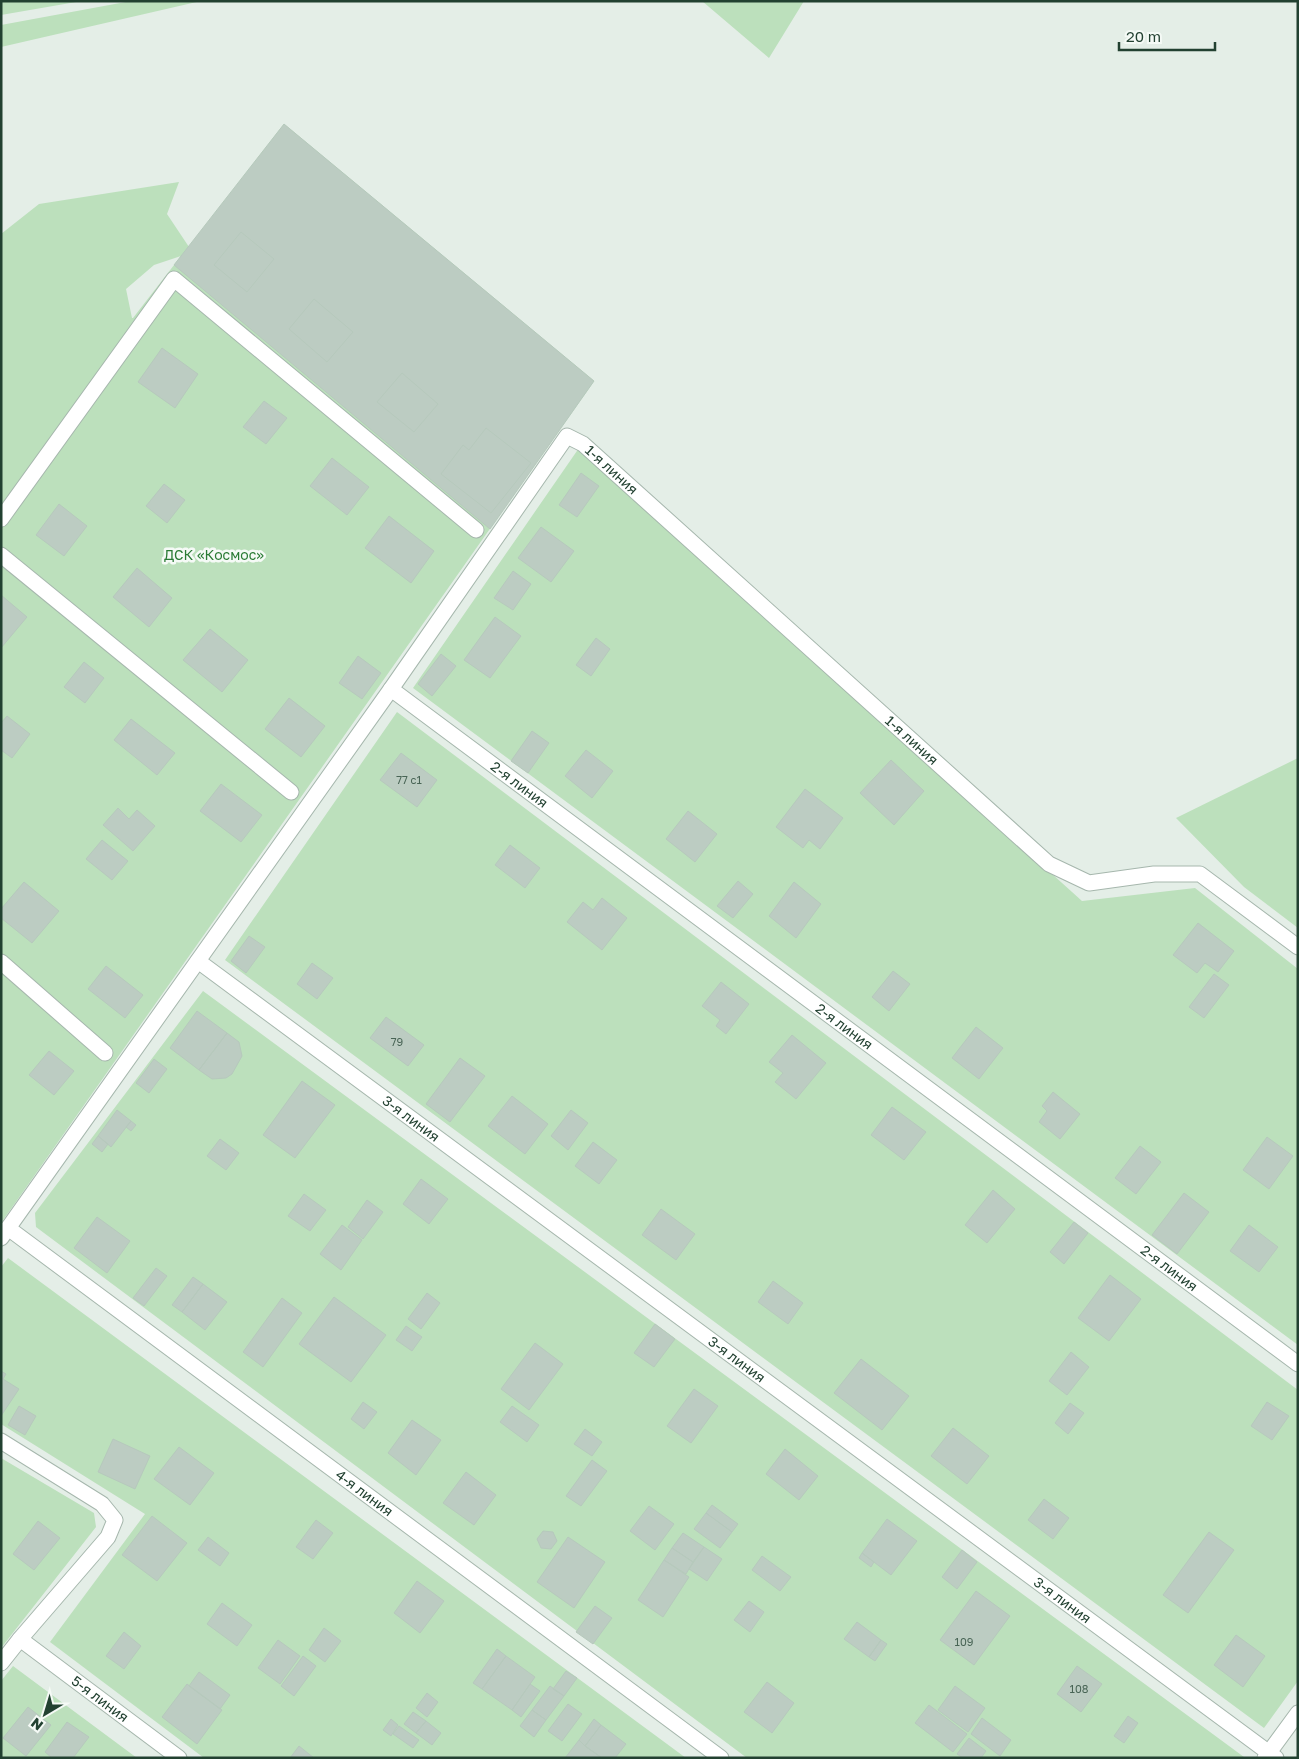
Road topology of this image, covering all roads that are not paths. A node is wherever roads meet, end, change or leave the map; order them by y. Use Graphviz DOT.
graph roads {
  1 [pos="1,519"];
  2 [pos="476,530"];
  3 [pos="1,555"];
  4 [pos="391,689"];
  5 [pos="291,792"];
  6 [pos="1298,947"];
  7 [pos="198,961"];
  8 [pos="1,962"];
  9 [pos="105,1053"];
  10 [pos="4,1233"];
  11 [pos="1298,1364"];
  12 [pos="1,1441"];
  13 [pos="20,1638"];
  14 [pos="1,1663"];
  15 [pos="1298,1713"];
  16 [pos="1270,1756"];
  17 [pos="179,1758"];
  18 [pos="721,1758"];
  1 -- 2 [label="lane"];
  3 -- 5 [label="lane"];
  4 -- 6 [label="lane, 1-я линия"];
  4 -- 7 [label="lane"];
  4 -- 11 [label="lane, 2-я линия"];
  7 -- 10 [label="lane"];
  7 -- 16 [label="lane, 3-я линия"];
  8 -- 9 [label="lane"];
  10 -- 18 [label="lane, 4-я линия"];
  12 -- 13 [label="lane"];
  13 -- 14 [label="lane"];
  13 -- 17 [label="lane, 5-я линия"];
  15 -- 16 [label="lane"];
}
